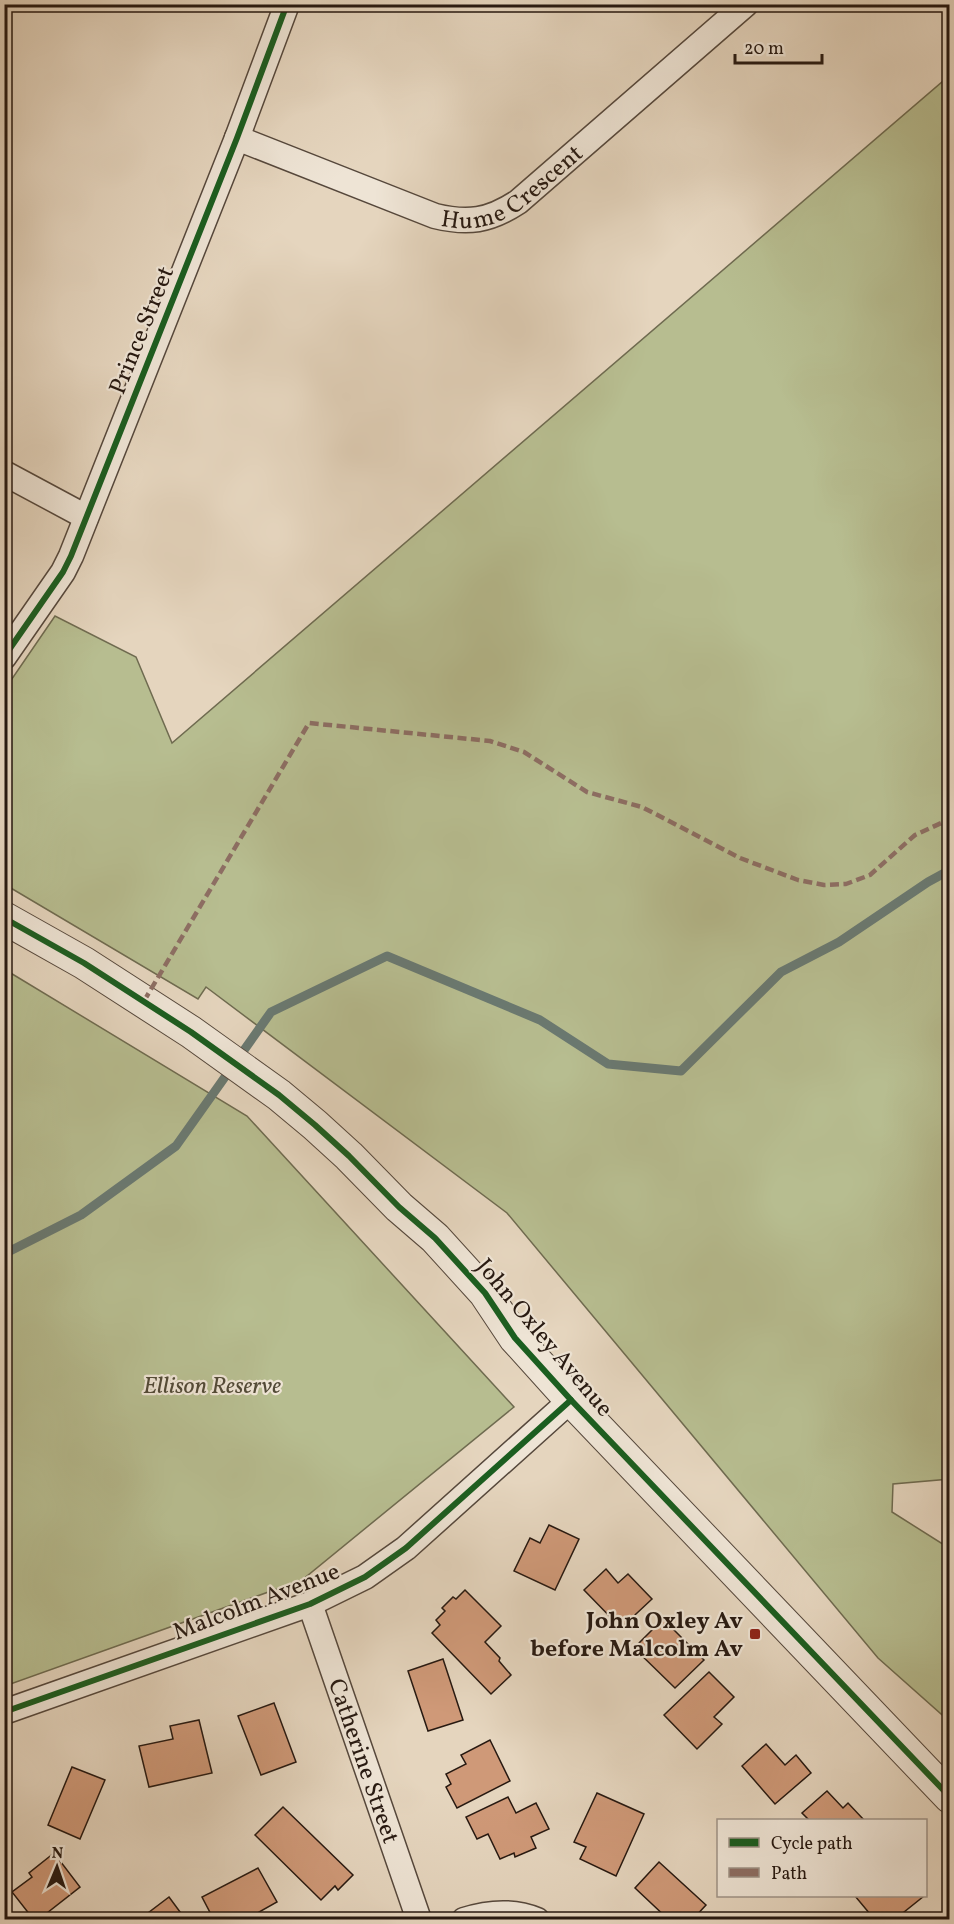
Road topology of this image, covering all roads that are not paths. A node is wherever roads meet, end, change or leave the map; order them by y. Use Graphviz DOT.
graph roads {
  1 [pos="287,4"];
  2 [pos="746,4"];
  3 [pos="237,138"];
  4 [pos="4,473"];
  5 [pos="86,517"];
  6 [pos="4,657"];
  7 [pos="4,918"];
  8 [pos="571,1400"];
  9 [pos="310,1604"];
  10 [pos="4,1712"];
  11 [pos="950,1797"];
  12 [pos="419,1920"];
  13 [pos="465,1920"];
  14 [pos="537,1920"];
  1 -- 3 [label="street, Prince Street"];
  2 -- 3 [label="street, Hume Crescent"];
  3 -- 5 [label="street, Prince Street"];
  4 -- 5 [label="street"];
  5 -- 6 [label="street, Prince Street"];
  7 -- 8 [label="street, John Oxley Avenue"];
  8 -- 9 [label="street, Malcolm Avenue"];
  8 -- 11 [label="street, John Oxley Avenue"];
  9 -- 10 [label="street, Malcolm Avenue"];
  9 -- 12 [label="street, Catherine Street"];
  13 -- 14 [label="street"];
}
